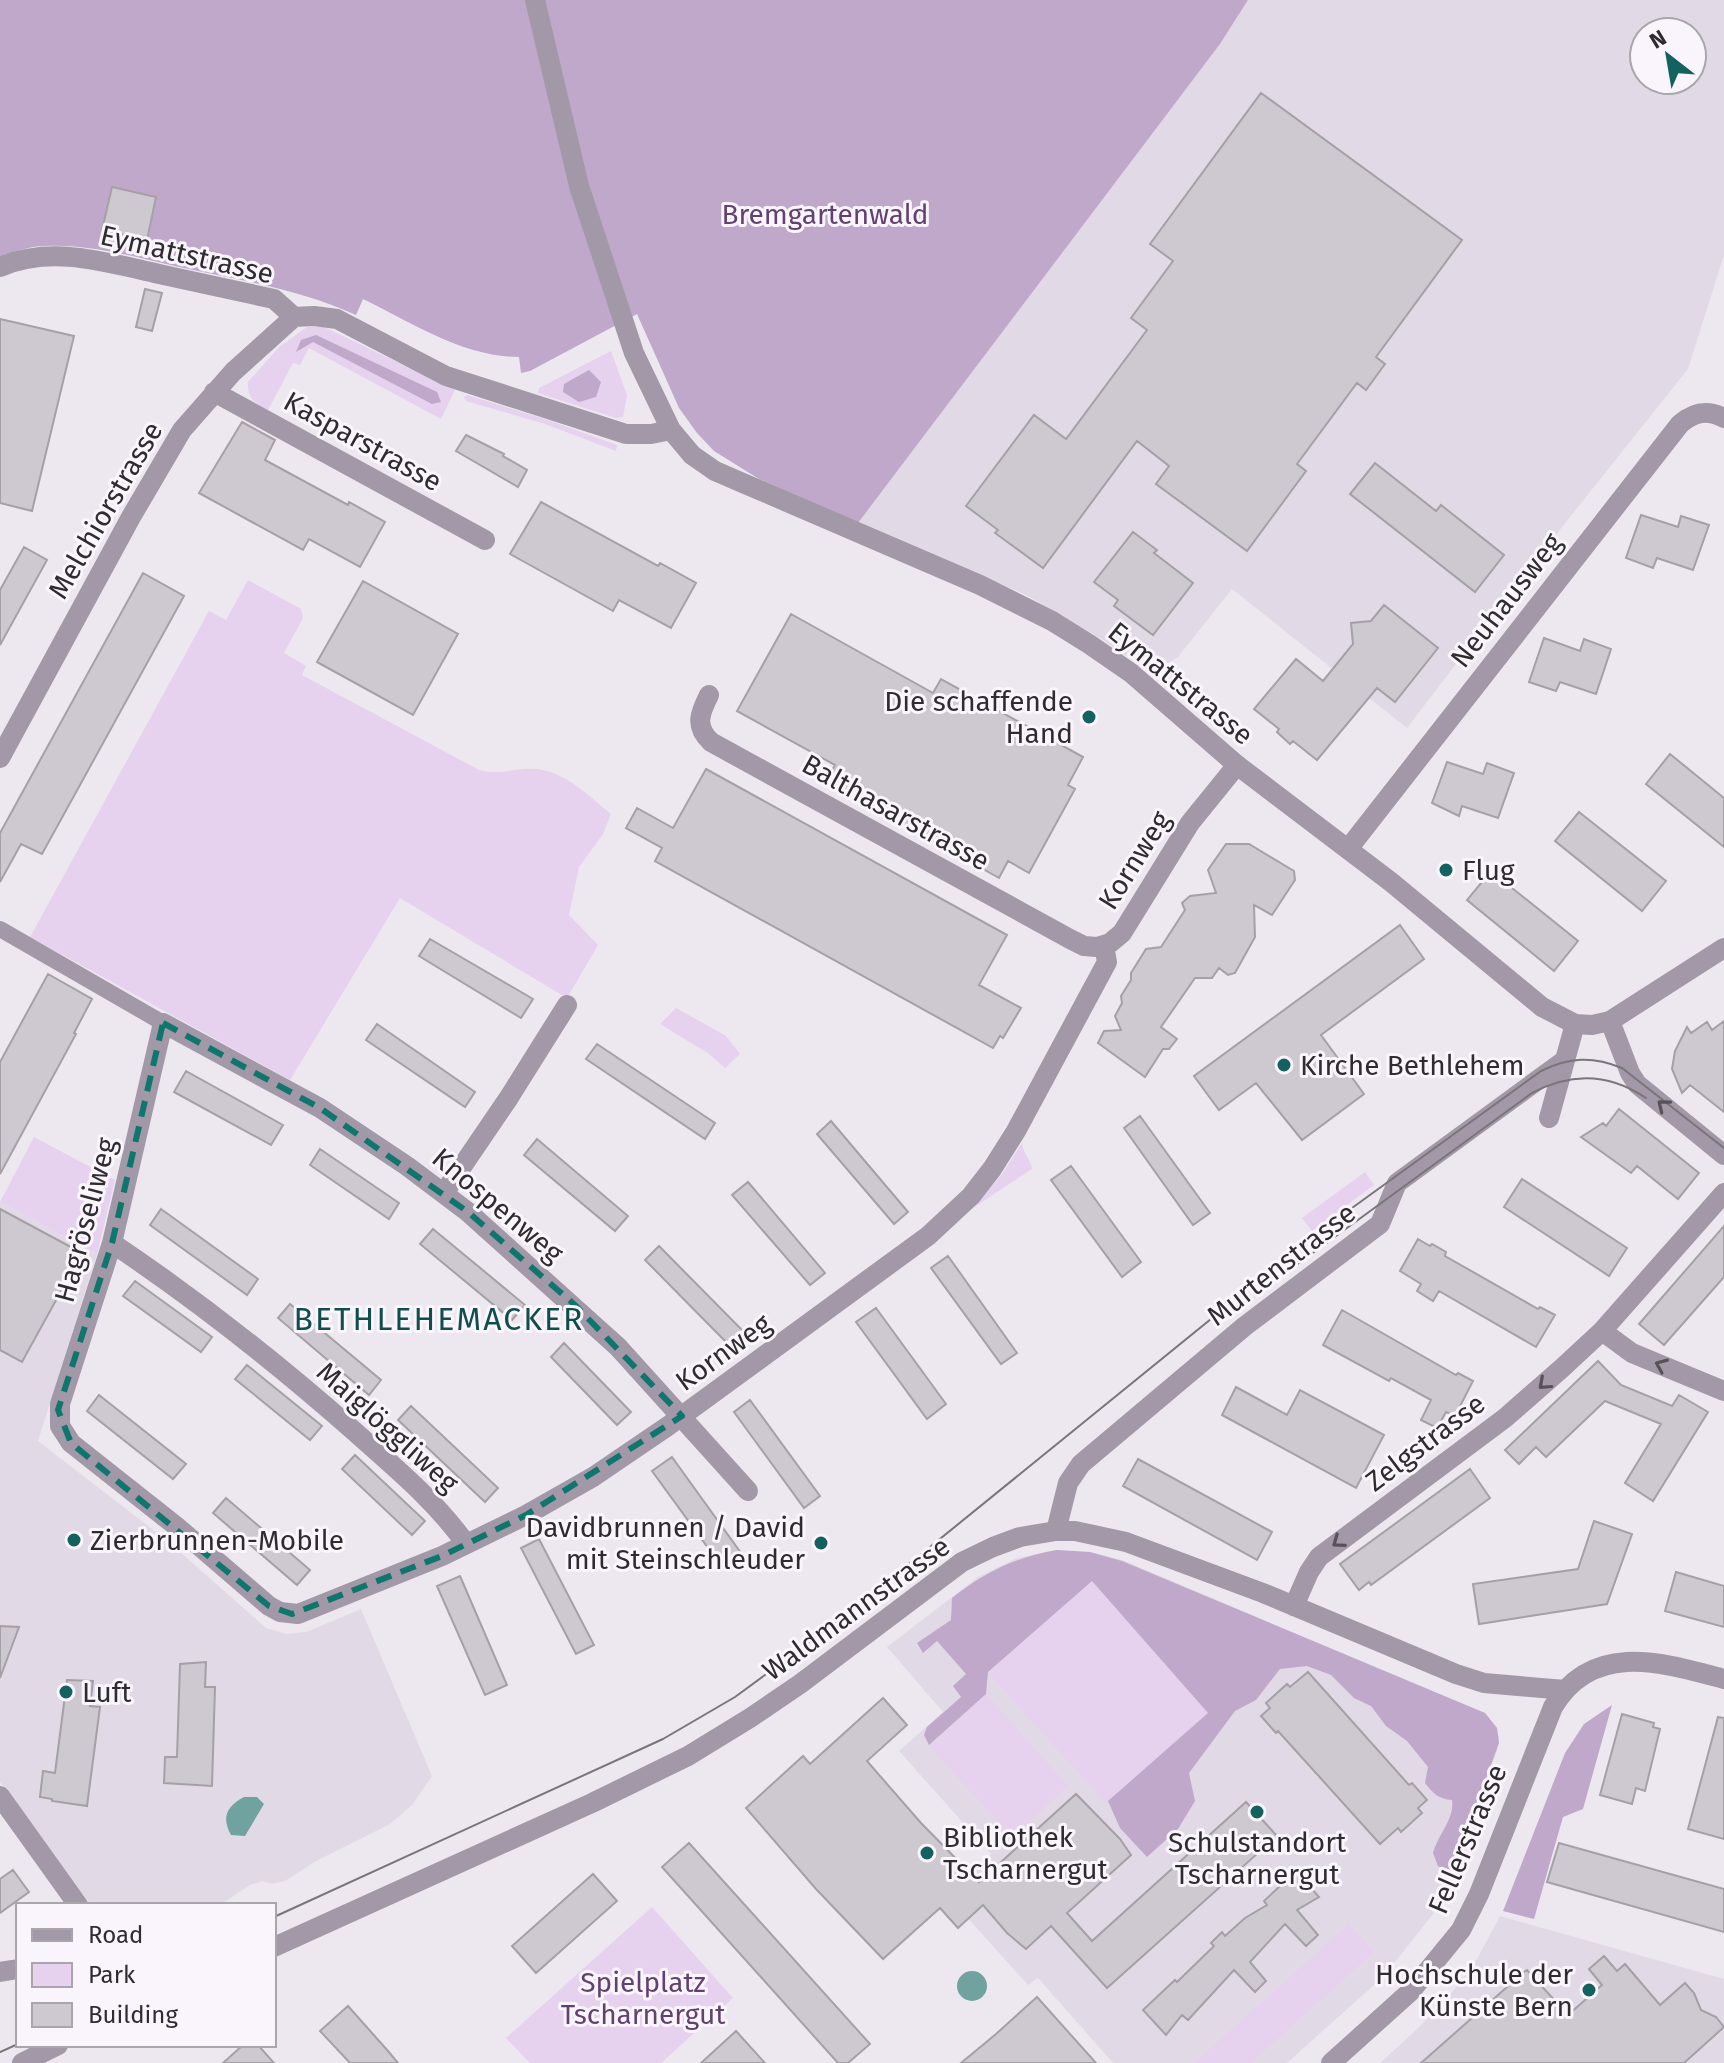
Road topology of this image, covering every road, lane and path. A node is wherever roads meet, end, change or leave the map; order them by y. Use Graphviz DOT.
graph roads {
  1 [pos="535,0"];
  2 [pos="0,267"];
  3 [pos="294,317"];
  4 [pos="214,392"];
  5 [pos="1724,418"];
  6 [pos="671,430"];
  7 [pos="485,540"];
  8 [pos="709,695"];
  9 [pos="0,758"];
  10 [pos="1237,765"];
  11 [pos="1348,849"];
  12 [pos="0,929"];
  13 [pos="1104,946"];
  14 [pos="1724,948"];
  15 [pos="567,1005"];
  16 [pos="1610,1021"];
  17 [pos="163,1023"];
  18 [pos="1575,1024"];
  19 [pos="1565,1060"];
  20 [pos="1549,1118"];
  21 [pos="1724,1155"];
  22 [pos="444,1193"];
  23 [pos="1724,1193"];
  24 [pos="112,1243"];
  25 [pos="1602,1331"];
  26 [pos="1724,1391"];
  27 [pos="682,1416"];
  28 [pos="61,1431"];
  29 [pos="748,1491"];
  30 [pos="1056,1531"];
  31 [pos="466,1544"];
  32 [pos="1294,1606"];
  33 [pos="1724,1679"];
  34 [pos="1565,1690"];
  35 [pos="0,1796"];
  36 [pos="77,1903"];
  37 [pos="276,1946"];
  38 [pos="54,2047"];
  39 [pos="22,2063"];
  40 [pos="1331,2063"];
  1 -- 6 [label="street, Eymattstrasse"];
  2 -- 3 [label="street, Eymattstrasse"];
  3 -- 4 [label="street, Melchiorstrasse"];
  3 -- 6 [label="street, Eymattstrasse"];
  4 -- 7 [label="street, Kasparstrasse"];
  4 -- 9 [label="street, Melchiorstrasse"];
  5 -- 11 [label="street, Neuhausweg"];
  6 -- 10 [label="street, Eymattstrasse"];
  8 -- 13 [label="street, Balthasarstrasse"];
  10 -- 11 [label="street, Eymattstrasse"];
  10 -- 13 [label="street, Kornweg"];
  11 -- 18 [label="street, Eymattstrasse"];
  12 -- 17 [label="street"];
  13 -- 27 [label="street, Kornweg"];
  14 -- 16 [label="street"];
  15 -- 22 [label="street"];
  16 -- 18 [label="street"];
  21 -- 16 [label="street, one-way"];
  17 -- 22 [label="street, Knospenweg"];
  17 -- 24 [label="street, Hagröseliweg"];
  18 -- 19 [label="street"];
  19 -- 20 [label="street"];
  19 -- 30 [label="street, Murtenstrasse"];
  22 -- 27 [label="street, Knospenweg"];
  23 -- 25 [label="street, Zelgstrasse"];
  24 -- 28 [label="street, Hagröseliweg"];
  24 -- 31 [label="street, Maiglöggliweg"];
  26 -- 25 [label="street, one-way"];
  25 -- 32 [label="street, Zelgstrasse, one-way"];
  27 -- 29 [label="street, Knospenweg"];
  27 -- 31 [label="street, Kornweg"];
  28 -- 31 [label="street, Kornweg"];
  30 -- 32 [label="street, Waldmannstrasse"];
  30 -- 37 [label="street, Waldmannstrasse"];
  32 -- 34 [label="street, Waldmannstrasse"];
  33 -- 34 [label="street"];
  34 -- 40 [label="street, Fellerstrasse"];
  35 -- 36 [label="street"];
  38 -- 39 [label="street"];
}
